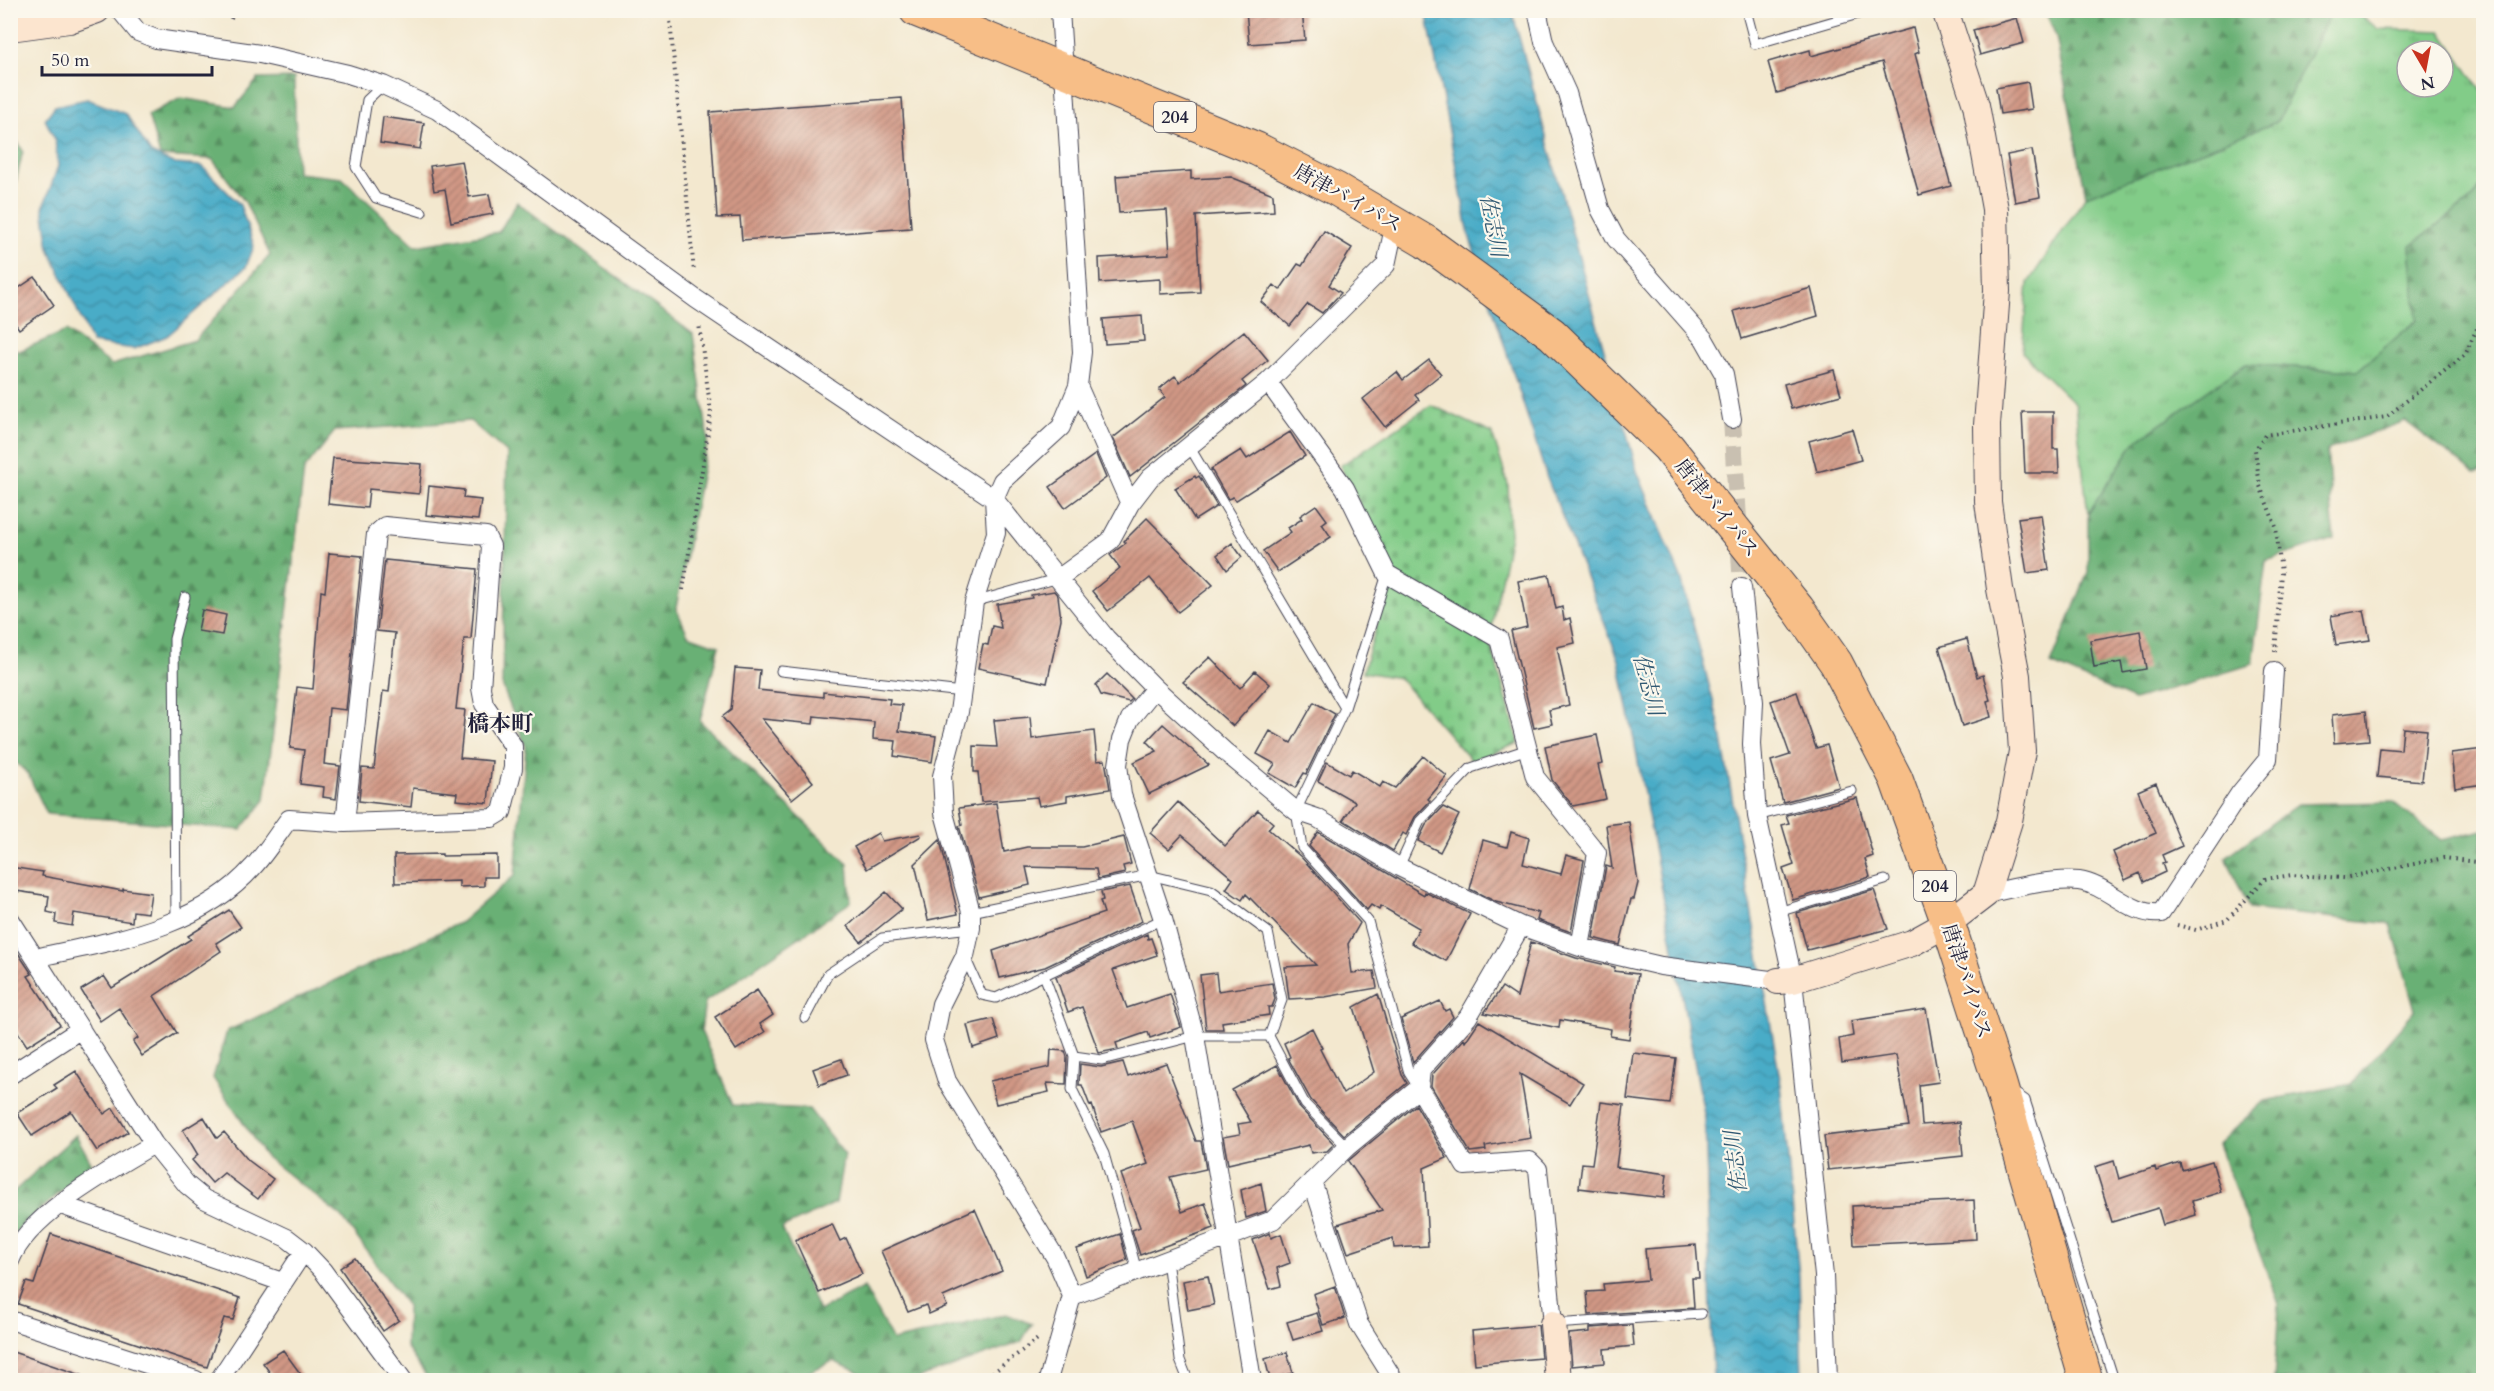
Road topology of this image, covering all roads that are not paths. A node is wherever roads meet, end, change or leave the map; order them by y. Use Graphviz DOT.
graph roads {
  1 [pos="97,10"];
  2 [pos="120,10"];
  3 [pos="916,10"];
  4 [pos="1060,10"];
  5 [pos="1537,10"];
  6 [pos="1746,10"];
  7 [pos="1872,10"];
  8 [pos="1945,10"];
  9 [pos="10,28"];
  10 [pos="1066,73"];
  11 [pos="383,85"];
  12 [pos="422,212"];
  13 [pos="1395,223"];
  14 [pos="1268,382"];
  15 [pos="1078,386"];
  16 [pos="1732,419"];
  17 [pos="1189,446"];
  18 [pos="994,499"];
  19 [pos="1130,504"];
  20 [pos="1387,574"];
  21 [pos="1059,579"];
  22 [pos="1742,587"];
  23 [pos="185,597"];
  24 [pos="974,602"];
  25 [pos="2274,670"];
  26 [pos="781,671"];
  27 [pos="1155,688"];
  28 [pos="962,692"];
  29 [pos="1345,708"];
  30 [pos="1528,749"];
  31 [pos="1852,791"];
  32 [pos="1296,812"];
  33 [pos="1758,816"];
  34 [pos="345,823"];
  35 [pos="1399,867"];
  36 [pos="1149,874"];
  37 [pos="1885,880"];
  38 [pos="1986,894"];
  39 [pos="1778,912"];
  40 [pos="10,919"];
  41 [pos="1163,919"];
  42 [pos="971,920"];
  43 [pos="176,921"];
  44 [pos="1948,924"];
  45 [pos="1521,926"];
  46 [pos="1580,947"];
  47 [pos="965,956"];
  48 [pos="35,958"];
  49 [pos="1044,975"];
  50 [pos="1786,981"];
  51 [pos="805,1018"];
  52 [pos="81,1029"];
  53 [pos="1195,1036"];
  54 [pos="1269,1036"];
  55 [pos="1074,1056"];
  56 [pos="10,1075"];
  57 [pos="2000,1084"];
  58 [pos="1419,1088"];
  59 [pos="154,1144"];
  60 [pos="1347,1148"];
  61 [pos="1312,1182"];
  62 [pos="61,1204"];
  63 [pos="1228,1237"];
  64 [pos="304,1251"];
  65 [pos="1167,1260"];
  66 [pos="10,1262"];
  67 [pos="1137,1271"];
  68 [pos="282,1282"];
  69 [pos="1072,1296"];
  70 [pos="1701,1314"];
  71 [pos="10,1320"];
  72 [pos="1553,1324"];
  73 [pos="196,1380"];
  74 [pos="219,1380"];
  75 [pos="403,1380"];
  76 [pos="1048,1380"];
  77 [pos="1188,1380"];
  78 [pos="1252,1380"];
  79 [pos="1394,1380"];
  80 [pos="1558,1380"];
  81 [pos="1828,1380"];
  82 [pos="2086,1380"];
  83 [pos="2114,1380"];
  1 -- 9 [label="street"];
  2 -- 11 [label="street"];
  3 -- 10 [label="highway, 唐津バイパス / 204"];
  4 -- 10 [label="street"];
  5 -- 16 [label="street"];
  6 -- 7 [label="lane"];
  8 -- 38 [label="street"];
  10 -- 13 [label="highway, 唐津バイパス / 204"];
  10 -- 15 [label="street"];
  11 -- 12 [label="lane"];
  11 -- 18 [label="street"];
  13 -- 14 [label="street"];
  13 -- 44 [label="highway, 唐津バイパス / 204"];
  14 -- 17 [label="street"];
  14 -- 20 [label="street"];
  15 -- 18 [label="street"];
  15 -- 19 [label="street"];
  17 -- 19 [label="street"];
  17 -- 29 [label="lane"];
  18 -- 21 [label="street"];
  18 -- 24 [label="street"];
  19 -- 21 [label="street"];
  20 -- 29 [label="lane"];
  20 -- 30 [label="street"];
  21 -- 24 [label="lane"];
  21 -- 27 [label="street"];
  22 -- 33 [label="street"];
  23 -- 43 [label="lane"];
  24 -- 28 [label="street"];
  25 -- 38 [label="street"];
  26 -- 28 [label="lane"];
  27 -- 32 [label="street"];
  27 -- 36 [label="street"];
  28 -- 42 [label="street"];
  29 -- 32 [label="lane"];
  30 -- 35 [label="lane"];
  30 -- 46 [label="street"];
  31 -- 33 [label="lane"];
  32 -- 35 [label="street"];
  32 -- 58 [label="lane"];
  33 -- 39 [label="street"];
  34 -- 34 [label="street"];
  34 -- 43 [label="street"];
  35 -- 45 [label="street"];
  36 -- 41 [label="street"];
  36 -- 42 [label="lane"];
  36 -- 54 [label="lane"];
  37 -- 39 [label="lane"];
  38 -- 44 [label="street"];
  39 -- 50 [label="street"];
  40 -- 48 [label="street"];
  41 -- 49 [label="lane"];
  41 -- 53 [label="street"];
  42 -- 47 [label="street"];
  42 -- 51 [label="lane"];
  43 -- 48 [label="street"];
  44 -- 50 [label="street"];
  44 -- 57 [label="highway, 唐津バイパス / 204"];
  45 -- 46 [label="street"];
  45 -- 58 [label="street"];
  46 -- 50 [label="street"];
  47 -- 49 [label="lane"];
  47 -- 69 [label="street"];
  48 -- 52 [label="street"];
  49 -- 55 [label="lane"];
  50 -- 81 [label="street"];
  52 -- 56 [label="street"];
  52 -- 59 [label="street"];
  53 -- 54 [label="lane"];
  53 -- 55 [label="lane"];
  53 -- 63 [label="street"];
  54 -- 60 [label="lane"];
  55 -- 67 [label="lane"];
  57 -- 82 [label="highway, 唐津バイパス / 204"];
  57 -- 83 [label="lane"];
  58 -- 60 [label="street"];
  58 -- 72 [label="street"];
  59 -- 62 [label="street"];
  59 -- 64 [label="street"];
  60 -- 61 [label="street"];
  61 -- 63 [label="street"];
  61 -- 79 [label="street"];
  62 -- 66 [label="street"];
  62 -- 68 [label="street"];
  63 -- 65 [label="street"];
  63 -- 78 [label="street"];
  64 -- 68 [label="street"];
  64 -- 75 [label="street"];
  65 -- 67 [label="street"];
  65 -- 77 [label="lane"];
  67 -- 69 [label="street"];
  68 -- 74 [label="street"];
  69 -- 76 [label="street"];
  70 -- 72 [label="lane"];
  71 -- 73 [label="street"];
  72 -- 80 [label="street"];
}
